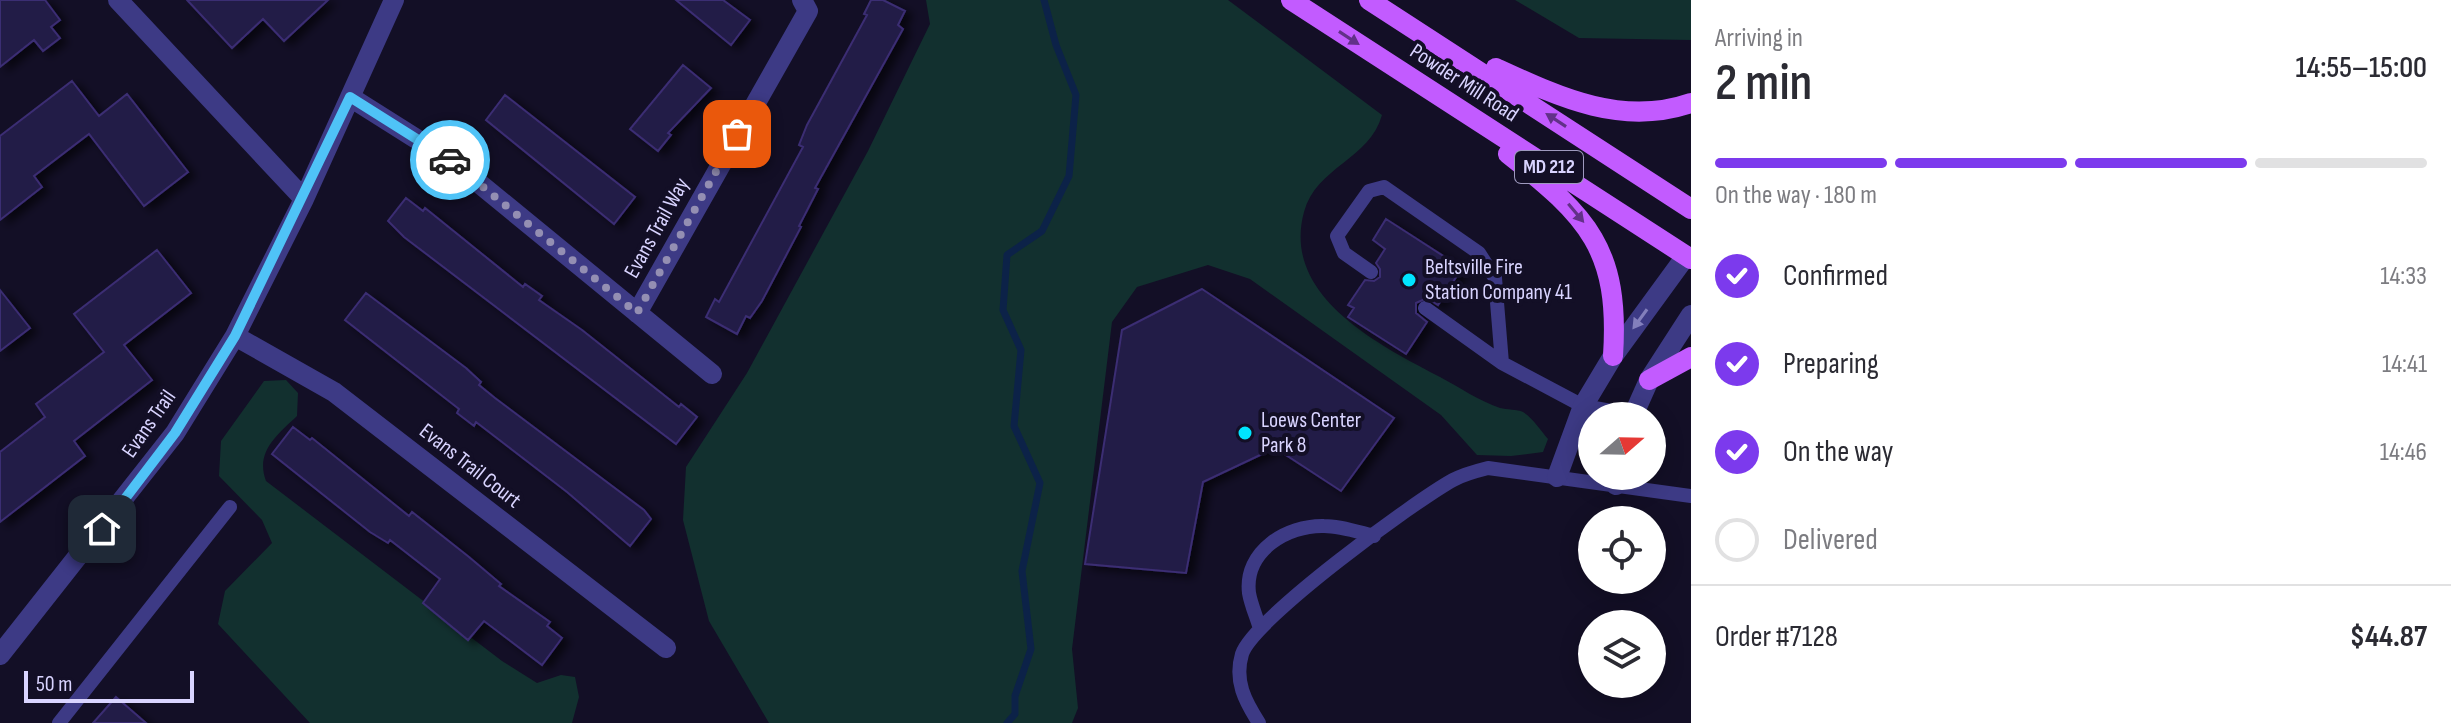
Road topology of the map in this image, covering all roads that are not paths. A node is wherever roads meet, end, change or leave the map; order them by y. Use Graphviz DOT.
graph roads {
  1 [pos="118,0"];
  2 [pos="394,0"];
  3 [pos="802,0"];
  4 [pos="1291,0"];
  5 [pos="1369,0"];
  6 [pos="1433,39"];
  7 [pos="1407,75"];
  8 [pos="350,97"];
  9 [pos="1691,103"];
  10 [pos="304,199"];
  11 [pos="1691,209"];
  12 [pos="1689,257"];
  13 [pos="1371,272"];
  14 [pos="1425,308"];
  15 [pos="637,313"];
  16 [pos="1691,315"];
  17 [pos="235,336"];
  18 [pos="1613,356"];
  19 [pos="1691,357"];
  20 [pos="1502,363"];
  21 [pos="712,374"];
  22 [pos="1649,380"];
  23 [pos="1585,402"];
  24 [pos="1640,402"];
  25 [pos="1578,403"];
  26 [pos="1578,420"];
  27 [pos="1557,477"];
  28 [pos="1578,478"];
  29 [pos="1663,490"];
  30 [pos="1691,496"];
  31 [pos="230,507"];
  32 [pos="1374,536"];
  33 [pos="1260,629"];
  34 [pos="666,648"];
  35 [pos="0,655"];
  36 [pos="59,723"];
  37 [pos="1259,723"];
  1 -- 10 [label="street"];
  2 -- 8 [label="street, Evans Trail"];
  3 -- 15 [label="street, Evans Trail Way"];
  4 -- 7 [label="main road, Powder Mill Road / MD 212, one-way"];
  5 -- 6 [label="main road, Powder Mill Road / MD 212"];
  6 -- 9 [label="main road"];
  11 -- 6 [label="main road, Powder Mill Road / MD 212, one-way"];
  7 -- 12 [label="main road, Powder Mill Road / MD 212"];
  7 -- 18 [label="main road, one-way"];
  8 -- 10 [label="street, Evans Trail"];
  8 -- 15 [label="street"];
  10 -- 17 [label="street, Evans Trail"];
  12 -- 18 [label="street, one-way"];
  13 -- 20 [label="lane"];
  14 -- 20 [label="lane"];
  15 -- 21 [label="street"];
  16 -- 22 [label="street"];
  17 -- 34 [label="street, Evans Trail Court"];
  17 -- 35 [label="street, Evans Trail"];
  18 -- 23 [label="street"];
  19 -- 22 [label="main road"];
  20 -- 25 [label="lane"];
  22 -- 24 [label="street"];
  26 -- 27 [label="street"];
  27 -- 28 [label="lane"];
  27 -- 32 [label="lane"];
  29 -- 30 [label="lane"];
  31 -- 36 [label="lane"];
  32 -- 33 [label="lane"];
  32 -- 33 [label="lane"];
  33 -- 37 [label="lane"];
}
